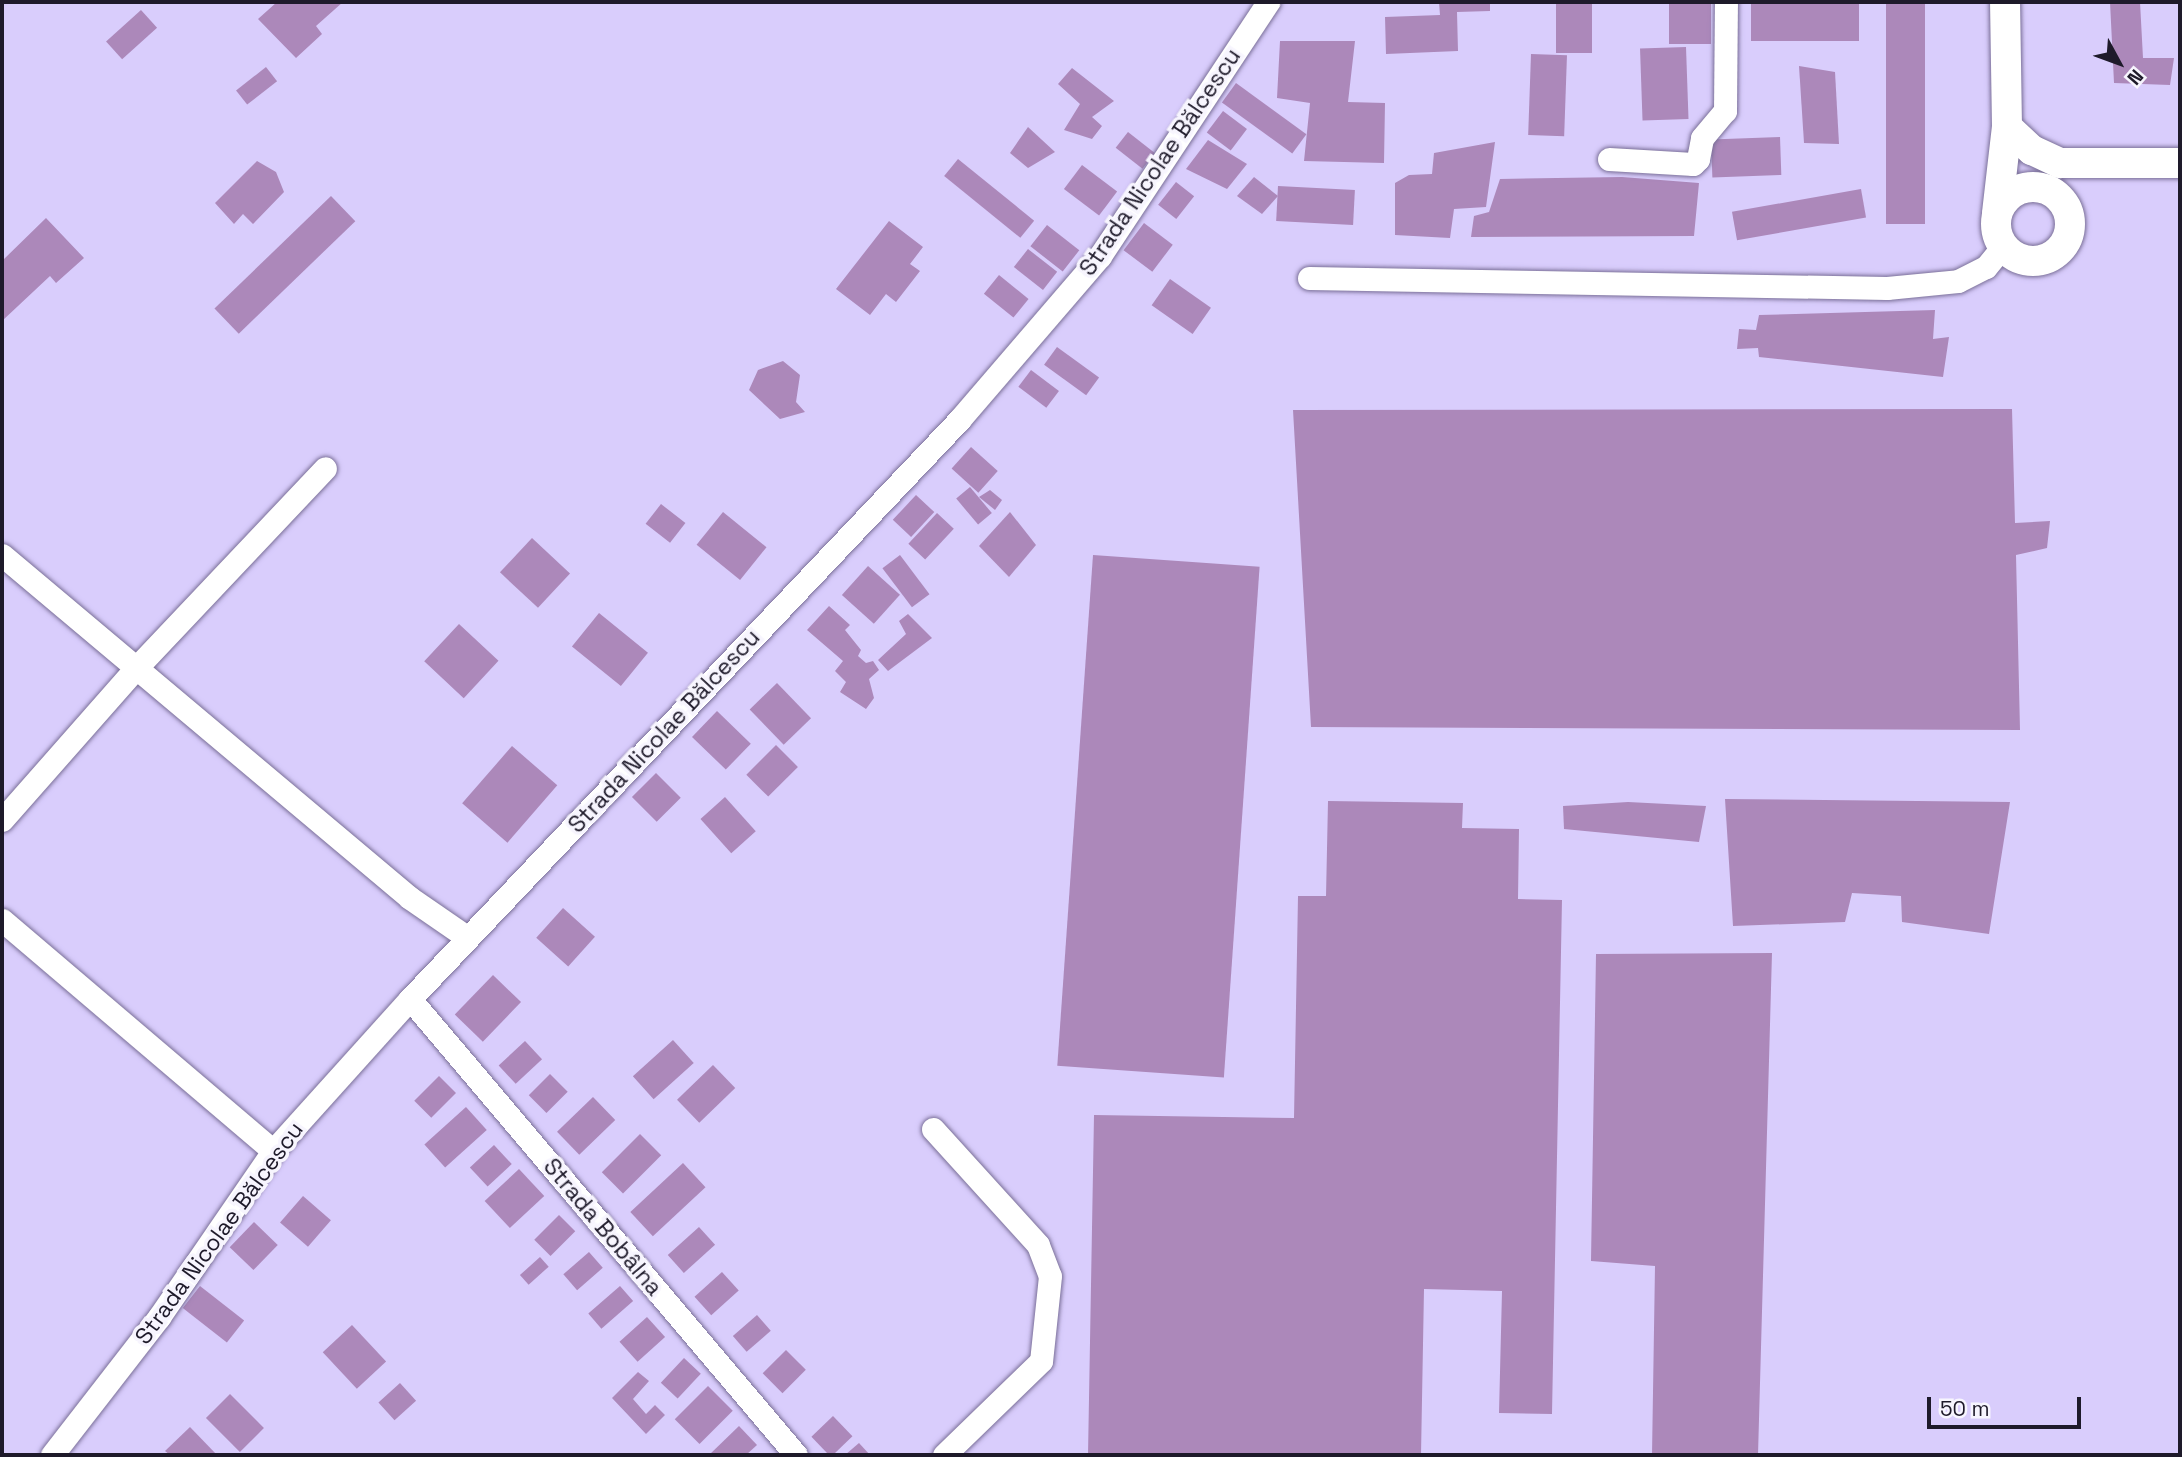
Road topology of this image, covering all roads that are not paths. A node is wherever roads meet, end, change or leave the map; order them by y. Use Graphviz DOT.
graph roads {
  1 [pos="1268,2"];
  2 [pos="1726,2"];
  3 [pos="2005,2"];
  4 [pos="2007,127"];
  5 [pos="1608,159"];
  6 [pos="2105,162"];
  7 [pos="2180,163"];
  8 [pos="2074,164"];
  9 [pos="2054,195"];
  10 [pos="1997,214"];
  11 [pos="2003,246"];
  12 [pos="1309,278"];
  13 [pos="325,468"];
  14 [pos="2,555"];
  15 [pos="138,667"];
  16 [pos="2,820"];
  17 [pos="2,920"];
  18 [pos="468,938"];
  19 [pos="410,999"];
  20 [pos="933,1129"];
  21 [pos="273,1151"];
  22 [pos="52,1455"];
  23 [pos="796,1455"];
  24 [pos="944,1455"];
  1 -- 18 [label="street, Strada Nicolae Bălcescu"];
  2 -- 5 [label="street"];
  3 -- 4 [label="main road"];
  4 -- 8 [label="main road"];
  4 -- 9 [label="main road"];
  4 -- 10 [label="main road"];
  6 -- 7 [label="main road"];
  6 -- 8 [label="main road"];
  6 -- 9 [label="main road"];
  8 -- 9 [label="main road"];
  9 -- 10 [label="main road"];
  9 -- 11 [label="main road"];
  10 -- 11 [label="main road"];
  11 -- 12 [label="street"];
  13 -- 15 [label="street"];
  14 -- 15 [label="street"];
  15 -- 16 [label="street"];
  15 -- 18 [label="street"];
  17 -- 21 [label="street"];
  18 -- 19 [label="street, Strada Nicolae Bălcescu"];
  19 -- 21 [label="street, Strada Nicolae Bălcescu"];
  19 -- 23 [label="street, Strada Bobâlna"];
  20 -- 24 [label="street"];
  21 -- 22 [label="street, Strada Nicolae Bălcescu"];
}
